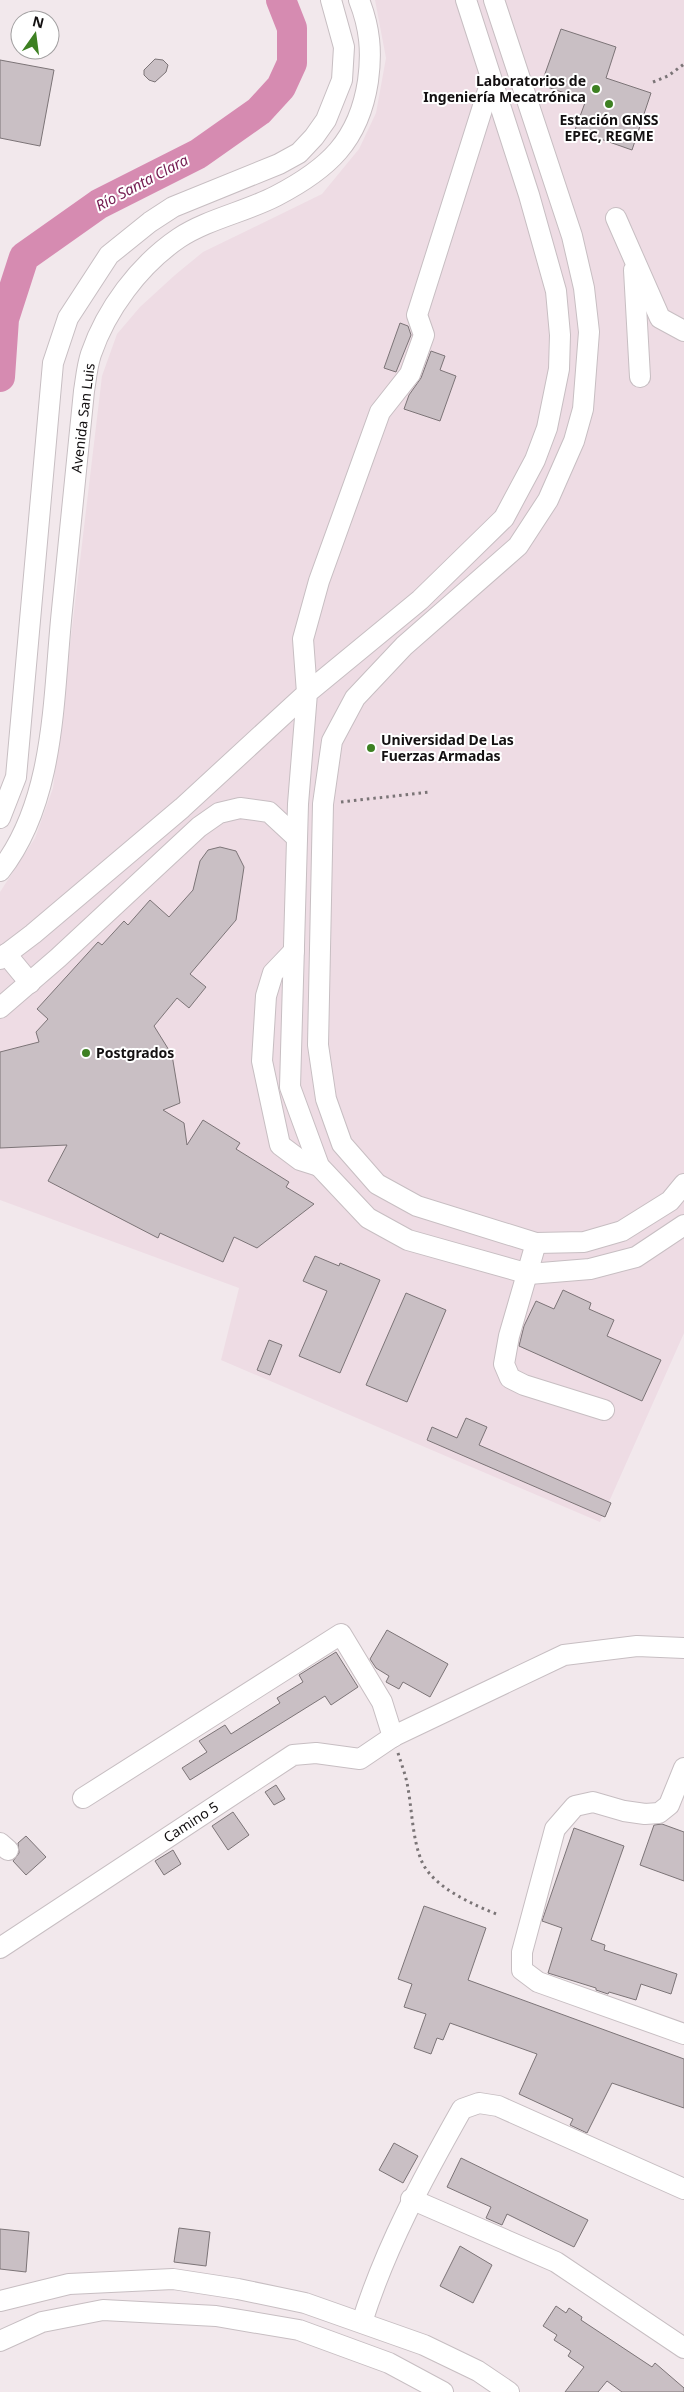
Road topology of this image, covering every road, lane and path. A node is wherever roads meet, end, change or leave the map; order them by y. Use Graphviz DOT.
graph roads {
  1 [pos="331,0"];
  2 [pos="359,0"];
  3 [pos="466,0"];
  4 [pos="494,0"];
  5 [pos="501,21"];
  6 [pos="475,30"];
  7 [pos="684,64"];
  8 [pos="492,81"];
  9 [pos="653,82"];
  10 [pos="616,218"];
  11 [pos="634,256"];
  12 [pos="660,318"];
  13 [pos="638,329"];
  14 [pos="684,331"];
  15 [pos="640,377"];
  16 [pos="307,693"];
  17 [pos="275,720"];
  18 [pos="303,727"];
  19 [pos="332,741"];
  20 [pos="430,792"];
  21 [pos="298,804"];
  22 [pos="323,804"];
  23 [pos="240,808"];
  24 [pos="0,818"];
  25 [pos="297,838"];
  26 [pos="0,871"];
  27 [pos="88,887"];
  28 [pos="107,911"];
  29 [pos="294,951"];
  30 [pos="3,956"];
  31 [pos="30,983"];
  32 [pos="0,1008"];
  33 [pos="318,1166"];
  34 [pos="684,1184"];
  35 [pos="684,1225"];
  36 [pos="536,1243"];
  37 [pos="529,1274"];
  38 [pos="604,1410"];
  39 [pos="684,1648"];
  40 [pos="394,1736"];
  41 [pos="684,1768"];
  42 [pos="83,1798"];
  43 [pos="499,1916"];
  44 [pos="0,1948"];
  45 [pos="684,2034"];
  46 [pos="684,2189"];
  47 [pos="411,2199"];
  48 [pos="0,2301"];
  49 [pos="362,2322"];
  50 [pos="0,2341"];
  51 [pos="684,2348"];
  52 [pos="443,2392"];
  53 [pos="509,2392"];
  1 -- 24 [label="street"];
  2 -- 26 [label="street, Avenida San Luis"];
  3 -- 6 [label="street"];
  4 -- 5 [label="street"];
  5 -- 6 [label="street"];
  5 -- 19 [label="street"];
  6 -- 8 [label="street"];
  7 -- 9 [label="path"];
  8 -- 16 [label="street"];
  8 -- 16 [label="street"];
  10 -- 11 [label="street"];
  11 -- 12 [label="street"];
  11 -- 13 [label="street"];
  12 -- 13 [label="street"];
  12 -- 14 [label="street"];
  13 -- 15 [label="street"];
  16 -- 17 [label="street"];
  16 -- 18 [label="street"];
  17 -- 18 [label="street"];
  17 -- 27 [label="street"];
  18 -- 19 [label="street"];
  18 -- 21 [label="street"];
  19 -- 22 [label="street"];
  20 -- 22 [label="path"];
  21 -- 22 [label="street"];
  21 -- 23 [label="street"];
  21 -- 25 [label="street"];
  22 -- 36 [label="street"];
  23 -- 25 [label="street"];
  23 -- 28 [label="street"];
  25 -- 29 [label="street"];
  27 -- 28 [label="street"];
  27 -- 30 [label="street"];
  28 -- 31 [label="street"];
  29 -- 33 [label="street"];
  29 -- 33 [label="street"];
  30 -- 31 [label="street"];
  31 -- 32 [label="street"];
  33 -- 37 [label="street"];
  34 -- 36 [label="street"];
  35 -- 37 [label="street"];
  36 -- 37 [label="street"];
  37 -- 38 [label="street"];
  39 -- 40 [label="street, Camino 5"];
  40 -- 42 [label="street"];
  40 -- 43 [label="path"];
  40 -- 44 [label="street, Camino 5"];
  41 -- 45 [label="street"];
  46 -- 47 [label="street"];
  47 -- 49 [label="street"];
  47 -- 51 [label="street"];
  48 -- 49 [label="street"];
  49 -- 53 [label="street"];
  50 -- 52 [label="street"];
}
